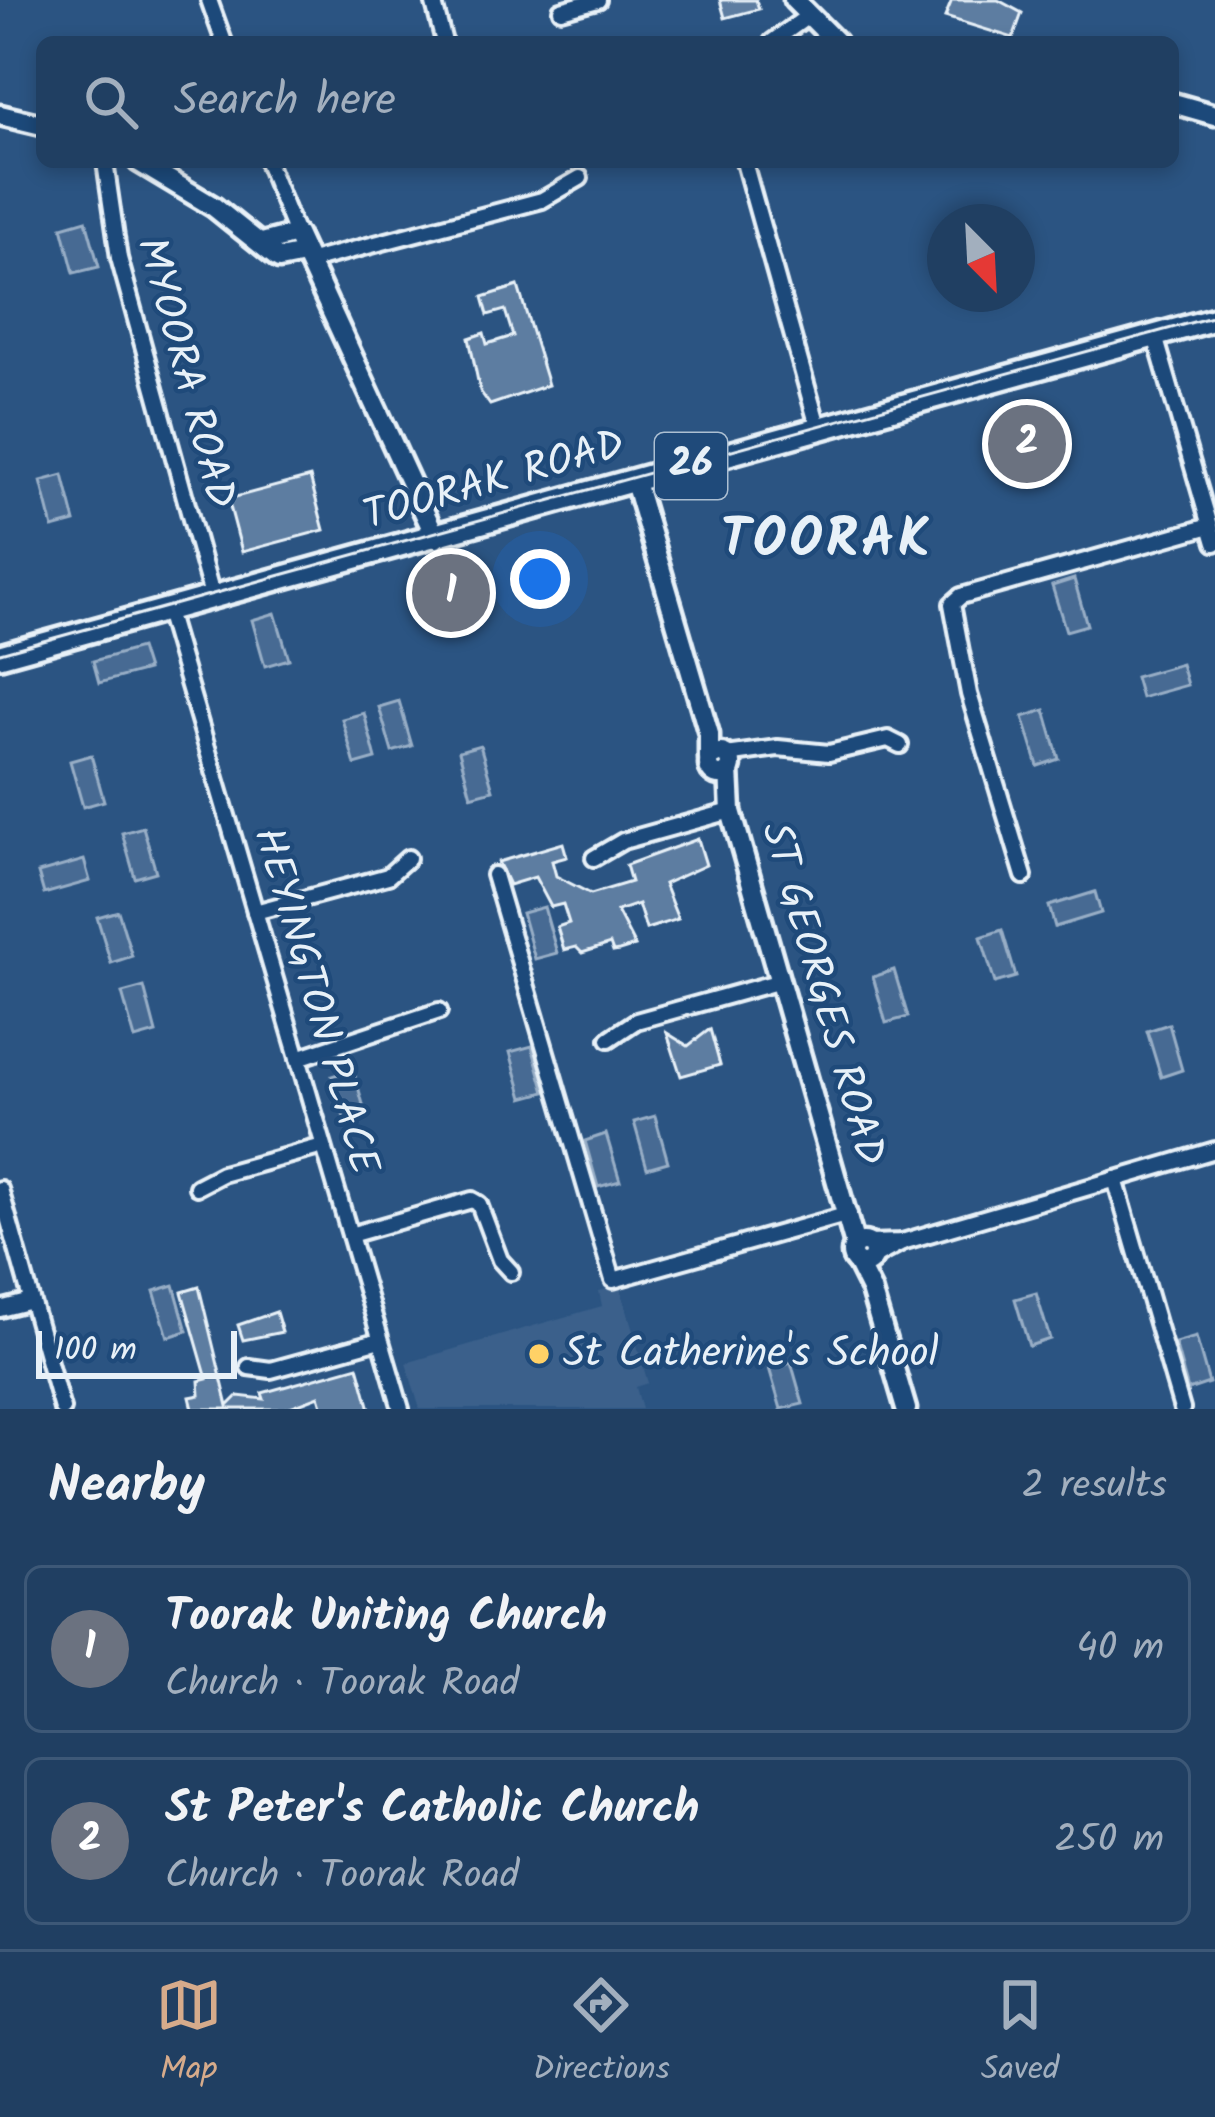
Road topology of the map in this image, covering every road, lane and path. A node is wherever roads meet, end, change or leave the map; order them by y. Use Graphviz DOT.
graph roads {
  1 [pos="209,0"];
  2 [pos="433,0"];
  3 [pos="598,0"];
  4 [pos="801,8"];
  5 [pos="561,10"];
  6 [pos="222,36"];
  7 [pos="442,36"];
  8 [pos="777,36"];
  9 [pos="830,36"];
  10 [pos="1179,105"];
  11 [pos="0,115"];
  12 [pos="1215,115"];
  13 [pos="36,123"];
  14 [pos="105,168"];
  15 [pos="149,168"];
  16 [pos="269,168"];
  17 [pos="746,168"];
  18 [pos="580,178"];
  19 [pos="296,234"];
  20 [pos="262,243"];
  21 [pos="306,258"];
  22 [pos="1215,319"];
  23 [pos="1155,336"];
  24 [pos="819,430"];
  25 [pos="634,482"];
  26 [pos="1210,526"];
  27 [pos="436,538"];
  28 [pos="1215,543"];
  29 [pos="213,599"];
  30 [pos="167,611"];
  31 [pos="0,656"];
  32 [pos="900,745"];
  33 [pos="722,763"];
  34 [pos="729,802"];
  35 [pos="408,858"];
  36 [pos="594,858"];
  37 [pos="494,875"];
  38 [pos="1024,876"];
  39 [pos="255,912"];
  40 [pos="781,981"];
  41 [pos="439,1011"];
  42 [pos="608,1039"];
  43 [pos="298,1058"];
  44 [pos="323,1146"];
  45 [pos="1215,1150"];
  46 [pos="1114,1179"];
  47 [pos="197,1187"];
  48 [pos="0,1189"];
  49 [pos="849,1214"];
  50 [pos="350,1235"];
  51 [pos="866,1251"];
  52 [pos="511,1272"];
  53 [pos="31,1301"];
  54 [pos="0,1309"];
  55 [pos="380,1340"];
  56 [pos="249,1367"];
  57 [pos="62,1409"];
  58 [pos="401,1409"];
  59 [pos="906,1409"];
  60 [pos="1182,1409"];
  1 -- 6 [label="street"];
  2 -- 7 [label="street"];
  3 -- 5 [label="street"];
  4 -- 8 [label="street"];
  4 -- 9 [label="street"];
  10 -- 12 [label="street"];
  11 -- 13 [label="street"];
  14 -- 29 [label="street, MYOORA ROAD"];
  15 -- 20 [label="street"];
  16 -- 19 [label="street"];
  17 -- 24 [label="street"];
  18 -- 21 [label="street"];
  19 -- 20 [label="street"];
  19 -- 21 [label="street"];
  20 -- 21 [label="street"];
  21 -- 27 [label="street"];
  22 -- 23 [label="main road, TOORAK ROAD / 26"];
  23 -- 24 [label="main road, TOORAK ROAD / 26"];
  23 -- 26 [label="street"];
  24 -- 25 [label="main road, TOORAK ROAD / 26"];
  25 -- 27 [label="main road, TOORAK ROAD / 26"];
  25 -- 33 [label="street, ST GEORGES ROAD"];
  26 -- 28 [label="street"];
  26 -- 38 [label="street"];
  27 -- 29 [label="main road, TOORAK ROAD / 26"];
  29 -- 30 [label="main road, TOORAK ROAD / 26"];
  30 -- 31 [label="main road, TOORAK ROAD / 26"];
  30 -- 39 [label="street, HEYINGTON PLACE"];
  32 -- 33 [label="street"];
  33 -- 34 [label="street, ST GEORGES ROAD"];
  34 -- 36 [label="street"];
  34 -- 40 [label="street, ST GEORGES ROAD"];
  35 -- 39 [label="street"];
  37 -- 49 [label="street"];
  39 -- 43 [label="street, HEYINGTON PLACE"];
  40 -- 42 [label="street"];
  40 -- 49 [label="street, ST GEORGES ROAD"];
  41 -- 43 [label="street"];
  43 -- 44 [label="street, HEYINGTON PLACE"];
  44 -- 47 [label="street"];
  44 -- 50 [label="street, HEYINGTON PLACE"];
  45 -- 46 [label="street"];
  46 -- 51 [label="street"];
  46 -- 60 [label="street"];
  48 -- 53 [label="street"];
  49 -- 51 [label="street, ST GEORGES ROAD"];
  50 -- 52 [label="street"];
  50 -- 55 [label="street, HEYINGTON PLACE"];
  51 -- 59 [label="street, ST GEORGES ROAD"];
  53 -- 54 [label="street"];
  53 -- 57 [label="street"];
  55 -- 56 [label="street"];
  55 -- 58 [label="street, HEYINGTON PLACE"];
}
